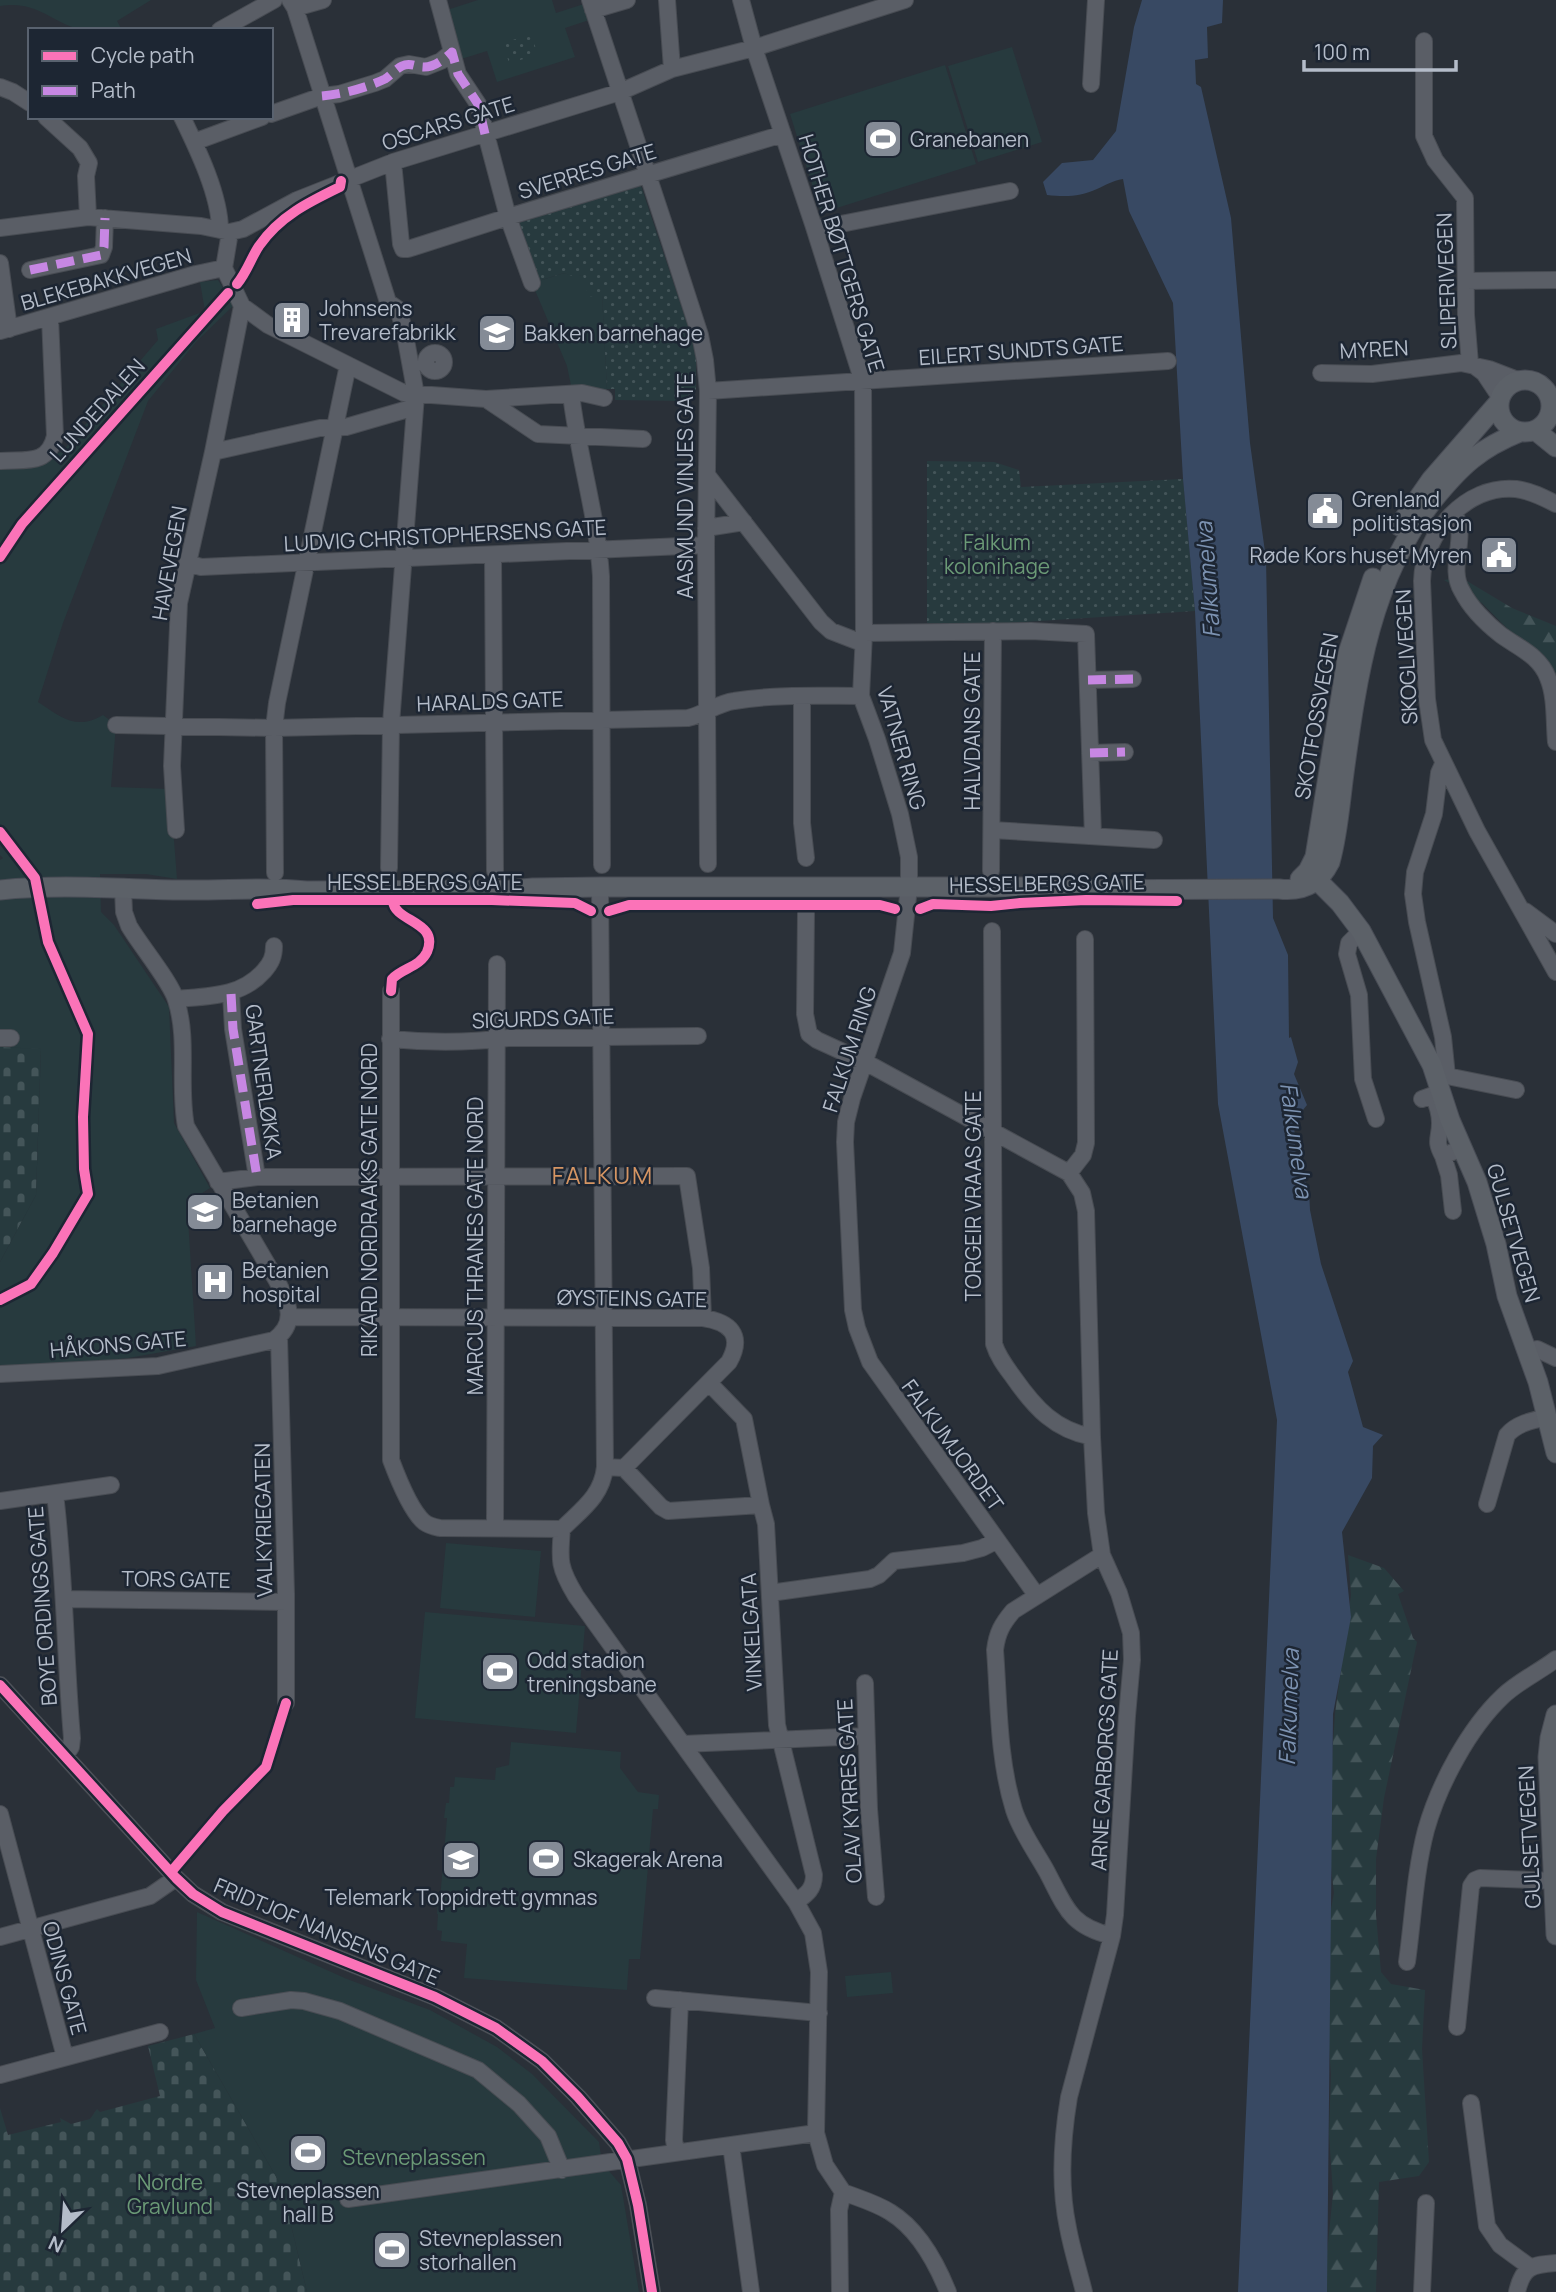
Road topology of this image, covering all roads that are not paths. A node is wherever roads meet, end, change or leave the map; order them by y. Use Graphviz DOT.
graph roads {
  1 [pos="274,0"];
  2 [pos="323,0"];
  3 [pos="438,0"];
  4 [pos="628,0"];
  5 [pos="667,0"];
  6 [pos="741,0"];
  7 [pos="905,0"];
  8 [pos="1096,0"];
  9 [pos="292,4"];
  10 [pos="592,5"];
  11 [pos="224,28"];
  12 [pos="1424,41"];
  13 [pos="754,47"];
  14 [pos="452,52"];
  15 [pos="672,69"];
  16 [pos="1091,84"];
  17 [pos="0,87"];
  18 [pos="620,92"];
  19 [pos="322,96"];
  20 [pos="28,102"];
  21 [pos="273,113"];
  22 [pos="48,119"];
  23 [pos="183,119"];
  24 [pos="257,119"];
  25 [pos="485,134"];
  26 [pos="783,134"];
  27 [pos="194,142"];
  28 [pos="393,162"];
  29 [pos="647,175"];
  30 [pos="349,178"];
  31 [pos="1010,191"];
  32 [pos="508,216"];
  33 [pos="97,218"];
  34 [pos="0,228"];
  35 [pos="815,229"];
  36 [pos="225,231"];
  37 [pos="0,263"];
  38 [pos="225,268"];
  39 [pos="30,270"];
  40 [pos="1556,280"];
  41 [pos="1466,281"];
  42 [pos="532,283"];
  43 [pos="242,306"];
  44 [pos="50,317"];
  45 [pos="4,330"];
  46 [pos="1168,361"];
  47 [pos="1470,364"];
  48 [pos="348,365"];
  49 [pos="1321,373"];
  50 [pos="1556,374"];
  51 [pos="1527,381"];
  52 [pos="863,382"];
  53 [pos="708,391"];
  54 [pos="571,394"];
  55 [pos="604,398"];
  56 [pos="486,399"];
  57 [pos="1500,399"];
  58 [pos="415,401"];
  59 [pos="1553,408"];
  60 [pos="334,428"];
  61 [pos="1528,431"];
  62 [pos="576,436"];
  63 [pos="643,439"];
  64 [pos="1556,447"];
  65 [pos="213,452"];
  66 [pos="0,461"];
  67 [pos="707,475"];
  68 [pos="1556,504"];
  69 [pos="1454,513"];
  70 [pos="744,522"];
  71 [pos="706,536"];
  72 [pos="599,549"];
  73 [pos="493,555"];
  74 [pos="402,558"];
  75 [pos="306,562"];
  76 [pos="187,564"];
  77 [pos="993,631"];
  78 [pos="863,638"];
  79 [pos="1088,680"];
  80 [pos="1133,680"];
  81 [pos="802,696"];
  82 [pos="861,696"];
  83 [pos="708,711"];
  84 [pos="601,719"];
  85 [pos="493,722"];
  86 [pos="391,724"];
  87 [pos="116,725"];
  88 [pos="174,727"];
  89 [pos="274,728"];
  90 [pos="1556,742"];
  91 [pos="1125,752"];
  92 [pos="1090,757"];
  93 [pos="1443,764"];
  94 [pos="992,830"];
  95 [pos="176,831"];
  96 [pos="1093,836"];
  97 [pos="1154,840"];
  98 [pos="806,858"];
  99 [pos="708,864"];
  100 [pos="602,865"];
  101 [pos="389,868"];
  102 [pos="991,870"];
  103 [pos="495,871"];
  104 [pos="275,873"];
  105 [pos="1313,876"];
  106 [pos="0,891"];
  107 [pos="600,892"];
  108 [pos="909,892"];
  109 [pos="113,894"];
  110 [pos="1519,909"];
  111 [pos="806,912"];
  112 [pos="992,931"];
  113 [pos="1361,931"];
  114 [pos="1556,934"];
  115 [pos="1085,939"];
  116 [pos="274,946"];
  117 [pos="496,964"];
  118 [pos="1556,972"];
  119 [pos="391,991"];
  120 [pos="230,994"];
  121 [pos="176,999"];
  122 [pos="603,1036"];
  123 [pos="698,1036"];
  124 [pos="390,1039"];
  125 [pos="496,1039"];
  126 [pos="865,1062"];
  127 [pos="1442,1077"];
  128 [pos="1516,1090"];
  129 [pos="1422,1098"];
  130 [pos="1376,1119"];
  131 [pos="993,1132"];
  132 [pos="1462,1148"];
  133 [pos="1443,1156"];
  134 [pos="1069,1173"];
  135 [pos="603,1175"];
  136 [pos="497,1176"];
  137 [pos="257,1177"];
  138 [pos="391,1177"];
  139 [pos="218,1182"];
  140 [pos="1453,1211"];
  141 [pos="853,1310"];
  142 [pos="291,1317"];
  143 [pos="390,1317"];
  144 [pos="497,1317"];
  145 [pos="603,1318"];
  146 [pos="703,1318"];
  147 [pos="279,1337"];
  148 [pos="1527,1351"];
  149 [pos="1556,1358"];
  150 [pos="0,1374"];
  151 [pos="710,1384"];
  152 [pos="1548,1417"];
  153 [pos="1092,1437"];
  154 [pos="1556,1453"];
  155 [pos="605,1467"];
  156 [pos="624,1468"];
  157 [pos="110,1485"];
  158 [pos="55,1494"];
  159 [pos="0,1501"];
  160 [pos="1487,1504"];
  161 [pos="761,1505"];
  162 [pos="495,1527"];
  163 [pos="562,1529"];
  164 [pos="996,1541"];
  165 [pos="1102,1555"];
  166 [pos="770,1593"];
  167 [pos="1037,1596"];
  168 [pos="64,1599"];
  169 [pos="286,1602"];
  170 [pos="1556,1659"];
  171 [pos="865,1682"];
  172 [pos="0,1685"];
  173 [pos="286,1703"];
  174 [pos="1556,1715"];
  175 [pos="865,1736"];
  176 [pos="1553,1738"];
  177 [pos="780,1739"];
  178 [pos="683,1744"];
  179 [pos="65,1756"];
  180 [pos="0,1814"];
  181 [pos="176,1878"];
  182 [pos="1555,1881"];
  183 [pos="876,1897"];
  184 [pos="796,1902"];
  185 [pos="30,1929"];
  186 [pos="1556,1935"];
  187 [pos="1112,1936"];
  188 [pos="0,1937"];
  189 [pos="1407,1962"];
  190 [pos="655,1998"];
  191 [pos="680,2000"];
  192 [pos="241,2008"];
  193 [pos="819,2013"];
  194 [pos="1457,2027"];
  195 [pos="160,2032"];
  196 [pos="65,2057"];
  197 [pos="0,2075"];
  198 [pos="1471,2103"];
  199 [pos="816,2133"];
  200 [pos="731,2145"];
  201 [pos="676,2152"];
  202 [pos="626,2159"];
  203 [pos="562,2170"];
  204 [pos="843,2192"];
  205 [pos="348,2199"];
  206 [pos="1426,2203"];
  207 [pos="1556,2263"];
  208 [pos="1532,2266"];
  209 [pos="652,2292"];
  210 [pos="751,2292"];
  211 [pos="840,2292"];
  212 [pos="948,2292"];
  213 [pos="1084,2292"];
  214 [pos="1422,2292"];
  215 [pos="1517,2292"];
  1 -- 11 [label="street"];
  2 -- 9 [label="street"];
  3 -- 14 [label="street"];
  4 -- 10 [label="street"];
  5 -- 15 [label="street"];
  6 -- 13 [label="street"];
  7 -- 13 [label="street, OSCARS GATE"];
  8 -- 16 [label="street"];
  9 -- 19 [label="street"];
  10 -- 18 [label="street, AASMUND VINJES GATE"];
  12 -- 41 [label="street, SLIPERIVEGEN"];
  13 -- 15 [label="street, OSCARS GATE"];
  13 -- 26 [label="street, HOTHER BØTTGERS GATE"];
  14 -- 19 [label="street"];
  14 -- 25 [label="street"];
  15 -- 18 [label="street, OSCARS GATE"];
  17 -- 20 [label="street"];
  18 -- 25 [label="street, OSCARS GATE"];
  18 -- 29 [label="street, AASMUND VINJES GATE"];
  19 -- 21 [label="street"];
  19 -- 30 [label="street"];
  22 -- 33 [label="street"];
  23 -- 27 [label="street"];
  24 -- 27 [label="street"];
  25 -- 28 [label="street, OSCARS GATE"];
  25 -- 32 [label="street"];
  26 -- 29 [label="street, SVERRES GATE"];
  26 -- 35 [label="street, HOTHER BØTTGERS GATE"];
  27 -- 36 [label="street"];
  28 -- 30 [label="street, OSCARS GATE"];
  28 -- 32 [label="street, SVERRES GATE"];
  29 -- 32 [label="street, SVERRES GATE"];
  29 -- 53 [label="street, AASMUND VINJES GATE"];
  30 -- 36 [label="street, OSCARS GATE"];
  30 -- 58 [label="street"];
  31 -- 35 [label="street"];
  32 -- 42 [label="street"];
  33 -- 34 [label="street, OSCARS GATE"];
  33 -- 36 [label="street, OSCARS GATE"];
  33 -- 39 [label="street"];
  35 -- 52 [label="street, HOTHER BØTTGERS GATE"];
  36 -- 38 [label="street"];
  37 -- 45 [label="street"];
  38 -- 43 [label="street"];
  38 -- 44 [label="street, BLEKEBAKKVEGEN"];
  40 -- 41 [label="street"];
  41 -- 47 [label="street, SLIPERIVEGEN"];
  43 -- 48 [label="street"];
  43 -- 65 [label="street, HAVEVEGEN"];
  44 -- 45 [label="street, BLEKEBAKKVEGEN"];
  44 -- 66 [label="street"];
  46 -- 52 [label="street, EILERT SUNDTS GATE"];
  47 -- 49 [label="street, MYREN"];
  47 -- 51 [label="street, MYREN"];
  47 -- 57 [label="street"];
  48 -- 58 [label="street"];
  48 -- 60 [label="street"];
  50 -- 51 [label="main road"];
  51 -- 57 [label="main road"];
  51 -- 59 [label="main road"];
  52 -- 53 [label="street, EILERT SUNDTS GATE"];
  52 -- 78 [label="street, HOTHER BØTTGERS GATE"];
  53 -- 67 [label="street, AASMUND VINJES GATE"];
  54 -- 55 [label="street"];
  54 -- 56 [label="street"];
  54 -- 62 [label="street"];
  56 -- 58 [label="street"];
  56 -- 62 [label="street"];
  57 -- 61 [label="main road"];
  57 -- 105 [label="main road, SKOTFOSSVEGEN"];
  58 -- 60 [label="street"];
  58 -- 74 [label="street"];
  59 -- 61 [label="main road"];
  60 -- 65 [label="street"];
  60 -- 75 [label="street"];
  61 -- 64 [label="main road"];
  61 -- 105 [label="main road, SKOTFOSSVEGEN"];
  62 -- 63 [label="street"];
  62 -- 72 [label="street"];
  65 -- 76 [label="street, HAVEVEGEN"];
  67 -- 70 [label="street"];
  67 -- 71 [label="street, AASMUND VINJES GATE"];
  68 -- 69 [label="street, SKOGLIVEGEN"];
  69 -- 90 [label="street"];
  69 -- 93 [label="street, SKOGLIVEGEN"];
  70 -- 71 [label="street, LUDVIG CHRISTOPHERSENS GATE"];
  70 -- 78 [label="street"];
  71 -- 72 [label="street, LUDVIG CHRISTOPHERSENS GATE"];
  71 -- 83 [label="street, AASMUND VINJES GATE"];
  72 -- 73 [label="street, LUDVIG CHRISTOPHERSENS GATE"];
  72 -- 84 [label="street"];
  73 -- 74 [label="street, LUDVIG CHRISTOPHERSENS GATE"];
  73 -- 85 [label="street"];
  74 -- 75 [label="street, LUDVIG CHRISTOPHERSENS GATE"];
  74 -- 86 [label="street"];
  75 -- 76 [label="street, LUDVIG CHRISTOPHERSENS GATE"];
  75 -- 89 [label="street"];
  76 -- 88 [label="street, HAVEVEGEN"];
  77 -- 78 [label="street, HALVDANS GATE"];
  77 -- 79 [label="street, HALVDANS GATE"];
  77 -- 94 [label="street, HALVDANS GATE"];
  78 -- 82 [label="street, VATNER RING"];
  79 -- 80 [label="street"];
  79 -- 92 [label="street"];
  81 -- 82 [label="street, HARALDS GATE"];
  81 -- 83 [label="street, HARALDS GATE"];
  81 -- 98 [label="street"];
  82 -- 108 [label="street, VATNER RING"];
  83 -- 84 [label="street, HARALDS GATE"];
  83 -- 99 [label="street, AASMUND VINJES GATE"];
  84 -- 85 [label="street, HARALDS GATE"];
  84 -- 100 [label="street"];
  85 -- 86 [label="street, HARALDS GATE"];
  85 -- 103 [label="street"];
  86 -- 89 [label="street, HARALDS GATE"];
  86 -- 101 [label="street"];
  87 -- 88 [label="street, HARALDS GATE"];
  88 -- 89 [label="street, HARALDS GATE"];
  88 -- 95 [label="street, HAVEVEGEN"];
  89 -- 104 [label="street"];
  91 -- 92 [label="street"];
  92 -- 96 [label="street"];
  93 -- 110 [label="street, SKOGLIVEGEN"];
  93 -- 127 [label="street"];
  94 -- 96 [label="street, HALVDANS GATE"];
  94 -- 102 [label="street, HALVDANS GATE"];
  96 -- 97 [label="street, HALVDANS GATE"];
  105 -- 108 [label="main road, HESSELBERGS GATE"];
  105 -- 113 [label="main road, GULSETVEGEN"];
  106 -- 109 [label="main road, HESSELBERGS GATE"];
  107 -- 108 [label="main road, HESSELBERGS GATE"];
  107 -- 109 [label="main road, HESSELBERGS GATE"];
  107 -- 122 [label="street"];
  108 -- 126 [label="street, FALKUM RING"];
  109 -- 121 [label="street"];
  110 -- 114 [label="street"];
  110 -- 118 [label="street, SKOGLIVEGEN"];
  111 -- 126 [label="street"];
  112 -- 131 [label="street, TORGEIR VRAAS GATE"];
  113 -- 127 [label="main road, GULSETVEGEN"];
  113 -- 130 [label="street"];
  115 -- 134 [label="street"];
  116 -- 120 [label="street"];
  117 -- 125 [label="street, MARCUS THRANES GATE NORD"];
  119 -- 124 [label="street, RIKARD NORDRAAKS GATE NORD"];
  120 -- 121 [label="street"];
  120 -- 137 [label="street, GARTNERLØKKA"];
  121 -- 139 [label="street"];
  122 -- 123 [label="street, SIGURDS GATE"];
  122 -- 125 [label="street, SIGURDS GATE"];
  122 -- 135 [label="street"];
  124 -- 125 [label="street, SIGURDS GATE"];
  124 -- 138 [label="street, RIKARD NORDRAAKS GATE NORD"];
  125 -- 136 [label="street, MARCUS THRANES GATE NORD"];
  126 -- 131 [label="street"];
  126 -- 141 [label="street, FALKUM RING"];
  127 -- 128 [label="street"];
  127 -- 132 [label="main road, GULSETVEGEN"];
  129 -- 133 [label="street"];
  131 -- 134 [label="street"];
  131 -- 153 [label="street, TORGEIR VRAAS GATE"];
  132 -- 133 [label="street, GULSETVEGEN"];
  132 -- 148 [label="main road, GULSETVEGEN"];
  133 -- 140 [label="street"];
  134 -- 153 [label="street, ARNE GARBORGS GATE"];
  135 -- 136 [label="street"];
  135 -- 145 [label="street"];
  135 -- 146 [label="street"];
  136 -- 138 [label="street"];
  136 -- 144 [label="street, MARCUS THRANES GATE NORD"];
  137 -- 138 [label="street"];
  137 -- 139 [label="street"];
  138 -- 143 [label="street, RIKARD NORDRAAKS GATE NORD"];
  139 -- 142 [label="street"];
  141 -- 164 [label="street, FALKUMJORDET"];
  142 -- 143 [label="street, ØYSTEINS GATE"];
  142 -- 147 [label="street"];
  143 -- 144 [label="street, ØYSTEINS GATE"];
  143 -- 162 [label="street, RIKARD NORDRAAKS GATE NORD"];
  144 -- 145 [label="street, ØYSTEINS GATE"];
  144 -- 162 [label="street, MARCUS THRANES GATE NORD"];
  145 -- 146 [label="street, ØYSTEINS GATE"];
  145 -- 155 [label="street"];
  146 -- 151 [label="street, ØYSTEINS GATE"];
  147 -- 150 [label="street, HÅKONS GATE"];
  147 -- 169 [label="street, VALKYRIEGATEN"];
  148 -- 149 [label="street"];
  148 -- 152 [label="main road, GULSETVEGEN"];
  151 -- 156 [label="street, ØYSTEINS GATE"];
  151 -- 161 [label="street, VINKELGATA"];
  152 -- 154 [label="main road, GULSETVEGEN"];
  152 -- 160 [label="street"];
  153 -- 165 [label="street, ARNE GARBORGS GATE"];
  155 -- 156 [label="street"];
  155 -- 163 [label="street"];
  156 -- 161 [label="street"];
  157 -- 158 [label="street, BOYE ORDINGS GATE"];
  158 -- 159 [label="street, BOYE ORDINGS GATE"];
  158 -- 168 [label="street, BOYE ORDINGS GATE"];
  161 -- 166 [label="street, VINKELGATA"];
  162 -- 163 [label="street"];
  163 -- 178 [label="street"];
  164 -- 166 [label="street"];
  164 -- 167 [label="street, FALKUMJORDET"];
  165 -- 167 [label="street"];
  165 -- 187 [label="street, ARNE GARBORGS GATE"];
  166 -- 177 [label="street, VINKELGATA"];
  167 -- 187 [label="street"];
  168 -- 169 [label="street, TORS GATE"];
  168 -- 179 [label="street, BOYE ORDINGS GATE"];
  169 -- 173 [label="street, VALKYRIEGATEN"];
  170 -- 189 [label="street"];
  171 -- 175 [label="street, OLAV KYRRES GATE"];
  172 -- 179 [label="street, FRIDTJOF NANSENS GATE"];
  174 -- 176 [label="main road, GULSETVEGEN"];
  175 -- 177 [label="street"];
  175 -- 183 [label="street, OLAV KYRRES GATE"];
  176 -- 182 [label="main road, GULSETVEGEN"];
  177 -- 178 [label="street"];
  177 -- 184 [label="street, VINKELGATA"];
  178 -- 184 [label="street"];
  179 -- 181 [label="street, FRIDTJOF NANSENS GATE"];
  180 -- 185 [label="street, ODINS GATE"];
  181 -- 185 [label="street"];
  181 -- 202 [label="street, FRIDTJOF NANSENS GATE"];
  182 -- 186 [label="main road, GULSETVEGEN"];
  182 -- 194 [label="street"];
  184 -- 193 [label="street"];
  185 -- 188 [label="street"];
  185 -- 196 [label="street, ODINS GATE"];
  187 -- 213 [label="street, ARNE GARBORGS GATE"];
  190 -- 191 [label="street"];
  191 -- 193 [label="street"];
  191 -- 201 [label="street"];
  192 -- 203 [label="street"];
  193 -- 199 [label="street"];
  195 -- 196 [label="street, ODINS GATE"];
  196 -- 197 [label="street"];
  198 -- 208 [label="street"];
  199 -- 200 [label="street"];
  199 -- 204 [label="street"];
  200 -- 201 [label="street"];
  200 -- 210 [label="street"];
  201 -- 202 [label="street"];
  202 -- 203 [label="street"];
  202 -- 209 [label="street, FRIDTJOF NANSENS GATE"];
  203 -- 205 [label="street"];
  204 -- 211 [label="street"];
  204 -- 212 [label="street"];
  206 -- 214 [label="street"];
  207 -- 208 [label="street"];
  208 -- 215 [label="street"];
}
